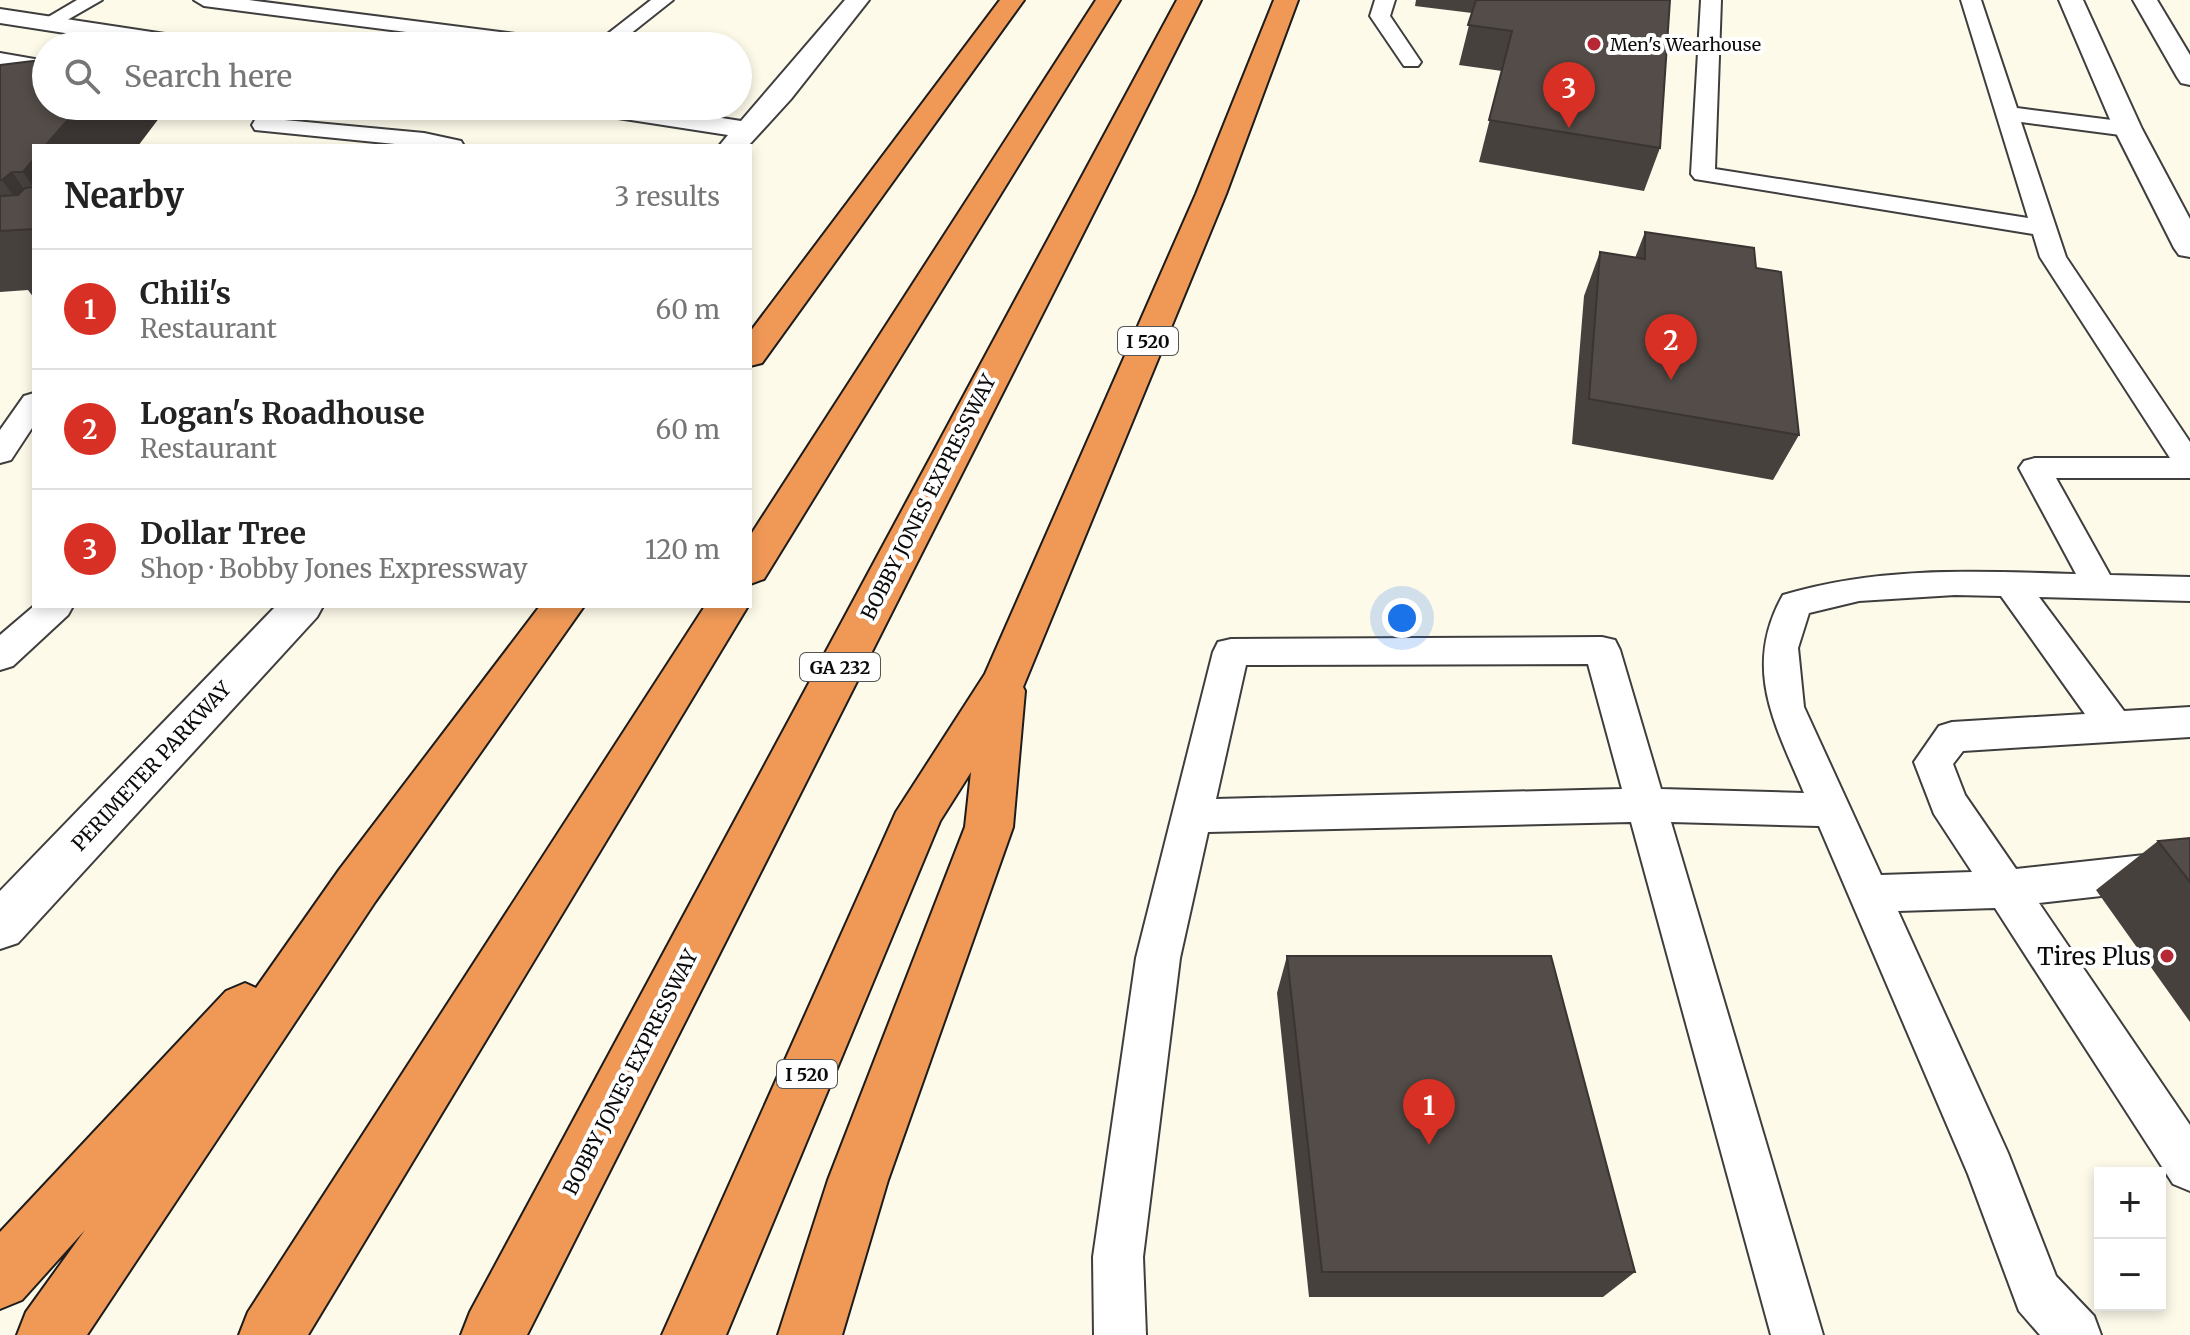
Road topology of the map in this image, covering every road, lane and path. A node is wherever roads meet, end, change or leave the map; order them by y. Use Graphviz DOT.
graph roads {
  1 [pos="92,0"];
  2 [pos="204,0"];
  3 [pos="361,0"];
  4 [pos="663,0"];
  5 [pos="857,0"];
  6 [pos="1012,0"];
  7 [pos="1108,0"];
  8 [pos="1189,0"];
  9 [pos="1286,0"];
  10 [pos="1385,0"];
  11 [pos="1711,0"];
  12 [pos="1971,0"];
  13 [pos="2071,0"];
  14 [pos="2145,0"];
  15 [pos="0,16"];
  16 [pos="334,18"];
  17 [pos="48,23"];
  18 [pos="107,32"];
  19 [pos="448,32"];
  20 [pos="621,32"];
  21 [pos="0,59"];
  22 [pos="1411,62"];
  23 [pos="32,65"];
  24 [pos="2190,77"];
  25 [pos="2008,114"];
  26 [pos="264,120"];
  27 [pos="294,120"];
  28 [pos="657,120"];
  29 [pos="2128,129"];
  30 [pos="740,138"];
  31 [pos="420,143"];
  32 [pos="251,144"];
  33 [pos="2044,228"];
  34 [pos="2190,248"];
  35 [pos="752,353"];
  36 [pos="32,405"];
  37 [pos="0,453"];
  38 [pos="2190,466"];
  39 [pos="752,566"];
  40 [pos="2011,585"];
  41 [pos="2099,586"];
  42 [pos="2190,589"];
  43 [pos="54,608"];
  44 [pos="300,608"];
  45 [pos="562,608"];
  46 [pos="726,608"];
  47 [pos="0,656"];
  48 [pos="1004,681"];
  49 [pos="2190,722"];
  50 [pos="2115,727"];
  51 [pos="1646,805"];
  52 [pos="1831,810"];
  53 [pos="1192,816"];
  54 [pos="2190,868"];
  55 [pos="357,886"];
  56 [pos="2005,889"];
  57 [pos="1868,894"];
  58 [pos="3,918"];
  59 [pos="2190,1167"];
  60 [pos="0,1278"];
  61 [pos="49,1335"];
  62 [pos="271,1335"];
  63 [pos="493,1335"];
  64 [pos="694,1335"];
  65 [pos="810,1335"];
  66 [pos="1120,1335"];
  67 [pos="1797,1335"];
  68 [pos="2075,1335"];
  1 -- 17 [label="lane"];
  2 -- 16 [label="lane"];
  3 -- 16 [label="lane"];
  4 -- 20 [label="lane"];
  5 -- 30 [label="street"];
  6 -- 35 [label="highway"];
  7 -- 39 [label="highway"];
  8 -- 63 [label="highway, BOBBY JONES EXPRESSWAY / GA 232"];
  9 -- 48 [label="highway, I 520"];
  10 -- 22 [label="lane"];
  11 -- 33 [label="lane"];
  12 -- 25 [label="lane"];
  13 -- 29 [label="street"];
  14 -- 24 [label="street"];
  15 -- 17 [label="street"];
  16 -- 19 [label="lane"];
  17 -- 18 [label="street"];
  21 -- 23 [label="lane"];
  25 -- 29 [label="lane"];
  25 -- 33 [label="lane"];
  26 -- 32 [label="lane"];
  27 -- 31 [label="lane"];
  28 -- 30 [label="street"];
  29 -- 34 [label="street"];
  33 -- 38 [label="lane"];
  36 -- 37 [label="lane"];
  38 -- 41 [label="lane"];
  40 -- 41 [label="lane"];
  40 -- 50 [label="lane"];
  40 -- 52 [label="lane"];
  41 -- 42 [label="lane"];
  43 -- 47 [label="lane"];
  44 -- 58 [label="street, PERIMETER PARKWAY"];
  45 -- 55 [label="highway"];
  46 -- 62 [label="highway"];
  48 -- 64 [label="highway, I 520"];
  48 -- 65 [label="highway"];
  49 -- 50 [label="lane"];
  50 -- 56 [label="lane"];
  51 -- 52 [label="lane"];
  51 -- 53 [label="lane"];
  51 -- 53 [label="lane"];
  51 -- 67 [label="lane"];
  52 -- 57 [label="lane"];
  53 -- 66 [label="lane"];
  54 -- 56 [label="lane"];
  55 -- 60 [label="highway"];
  55 -- 61 [label="highway"];
  56 -- 57 [label="lane"];
  56 -- 59 [label="lane"];
  57 -- 68 [label="lane"];
}
